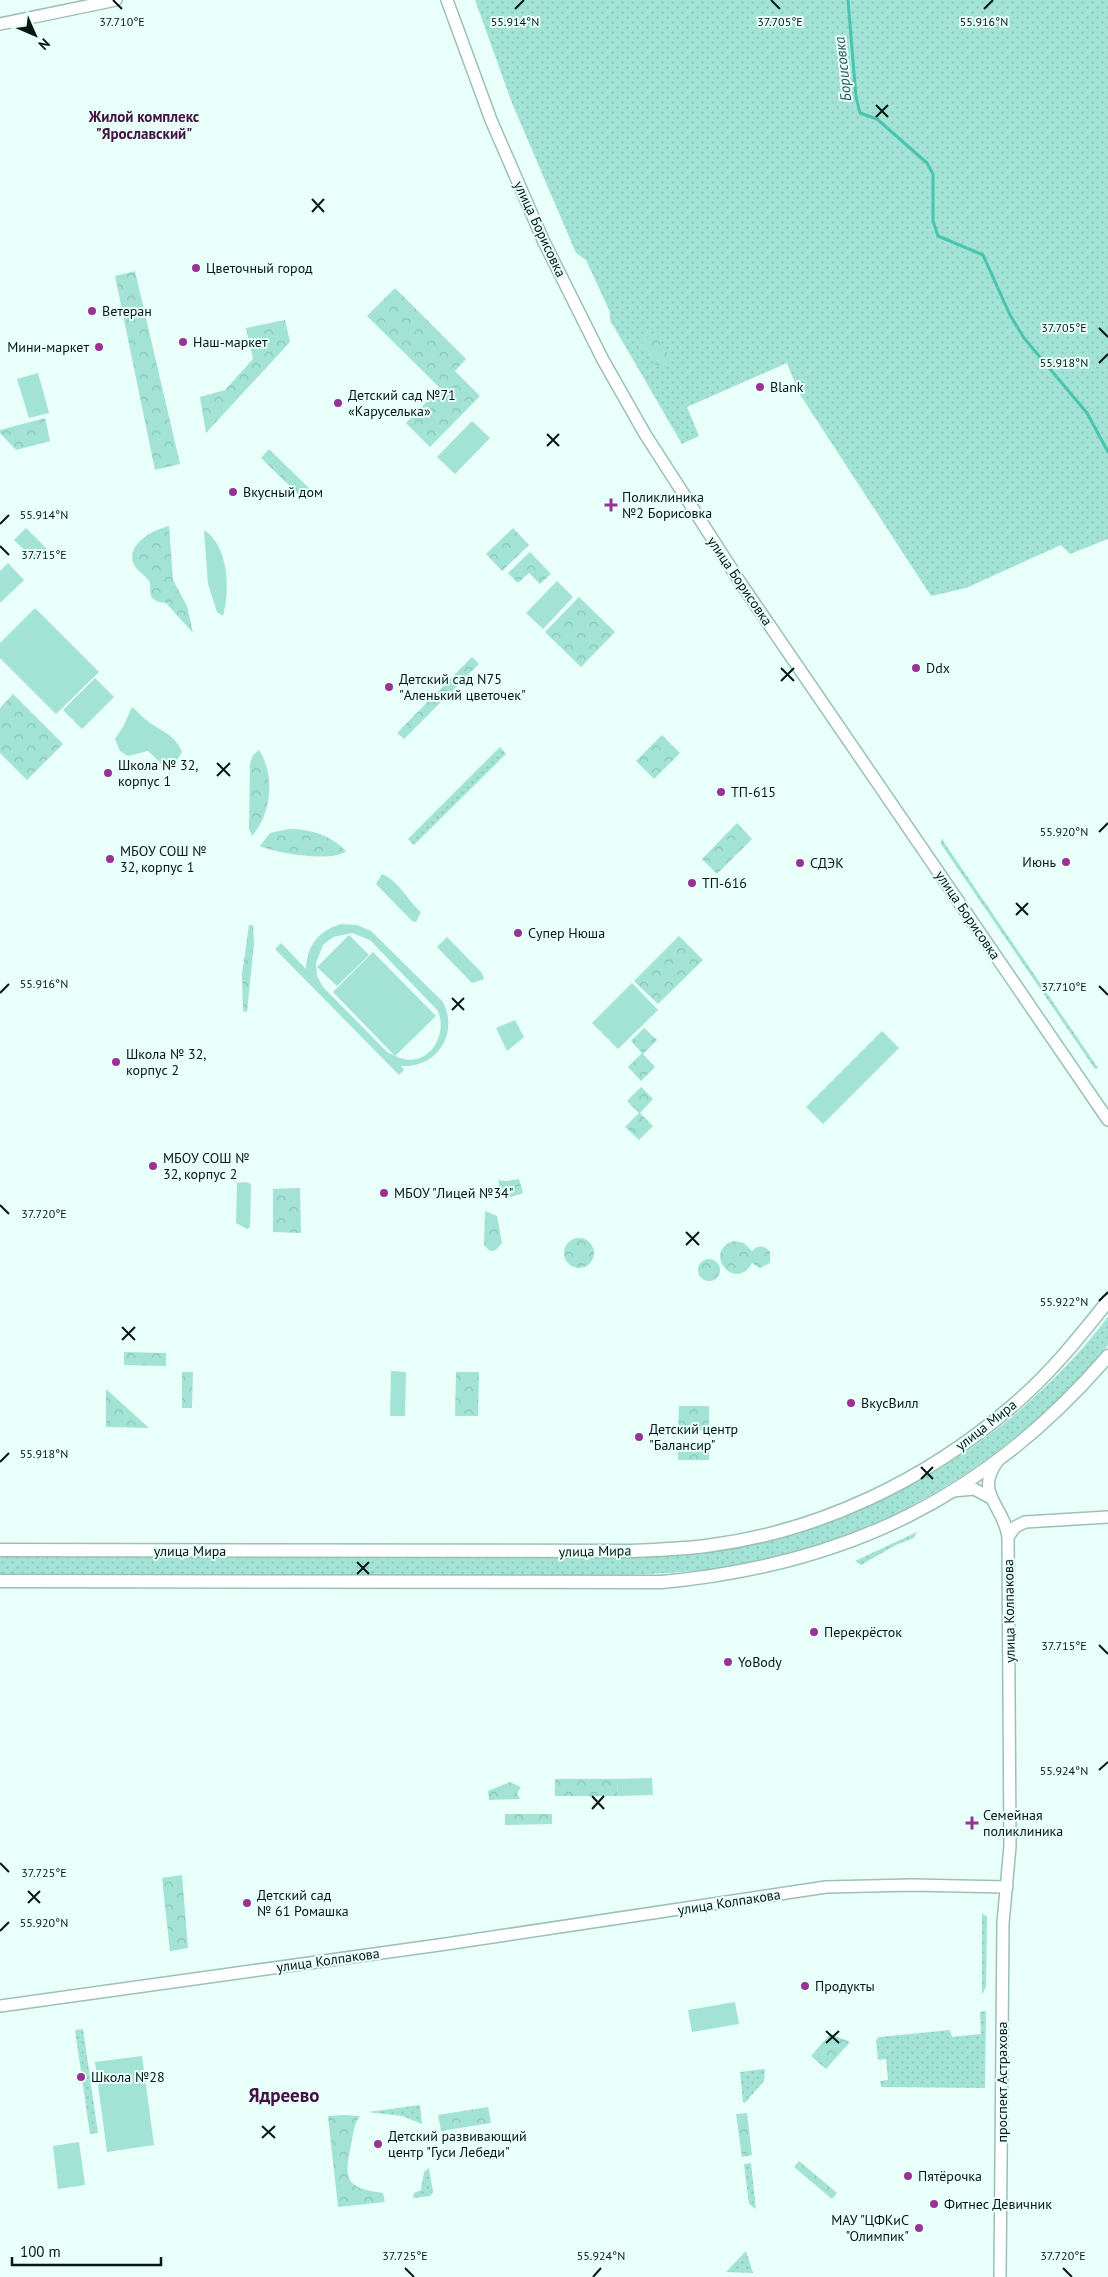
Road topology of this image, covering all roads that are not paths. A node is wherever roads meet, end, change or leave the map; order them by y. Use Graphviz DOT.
graph roads {
  1 [pos="116,0"];
  2 [pos="446,0"];
  3 [pos="0,24"];
  4 [pos="1108,1120"];
  5 [pos="1108,1301"];
  6 [pos="1108,1356"];
  7 [pos="997,1461"];
  8 [pos="953,1491"];
  9 [pos="991,1498"];
  10 [pos="1001,1513"];
  11 [pos="1108,1517"];
  12 [pos="1025,1522"];
  13 [pos="1008,1537"];
  14 [pos="0,1550"];
  15 [pos="0,1581"];
  16 [pos="1006,1887"];
  17 [pos="0,2006"];
  18 [pos="1000,2277"];
  1 -- 3 [label="street"];
  2 -- 4 [label="street, улица Борисовка"];
  5 -- 14 [label="main road, улица Мира"];
  6 -- 7 [label="main road"];
  7 -- 8 [label="main road"];
  7 -- 9 [label="street"];
  8 -- 9 [label="street"];
  8 -- 15 [label="main road"];
  9 -- 10 [label="street, улица Колпакова"];
  10 -- 12 [label="street"];
  10 -- 13 [label="street, улица Колпакова"];
  11 -- 12 [label="street"];
  12 -- 13 [label="street"];
  13 -- 16 [label="street, улица Колпакова"];
  16 -- 17 [label="street, улица Колпакова"];
  16 -- 18 [label="street, проспект Астрахова"];
}
